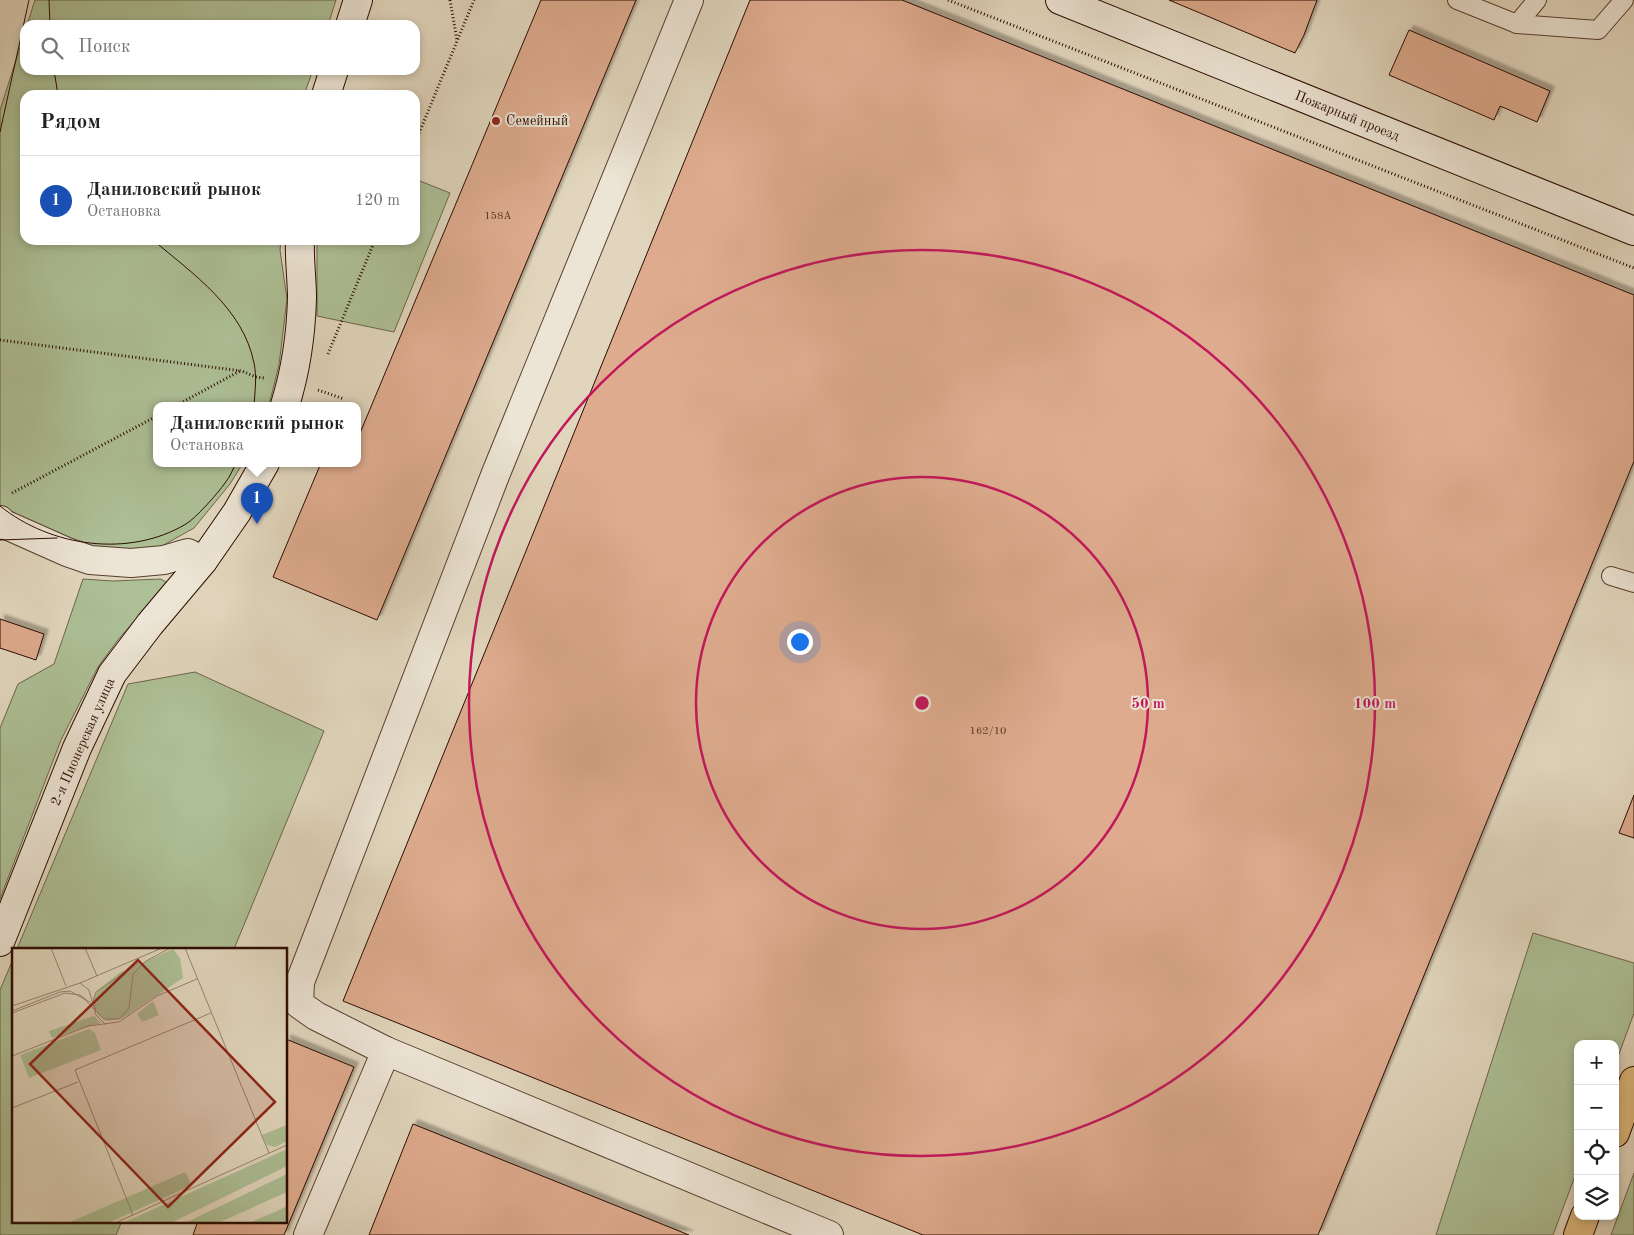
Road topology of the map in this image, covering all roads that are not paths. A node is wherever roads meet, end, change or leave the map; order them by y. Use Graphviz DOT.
graph roads {
  1 [pos="358,0"];
  2 [pos="689,0"];
  3 [pos="1060,0"];
  4 [pos="1457,0"];
  5 [pos="1537,0"];
  6 [pos="1624,0"];
  7 [pos="352,20"];
  8 [pos="1517,24"];
  9 [pos="332,75"];
  10 [pos="328,90"];
  11 [pos="1634,231"];
  12 [pos="300,245"];
  13 [pos="288,394"];
  14 [pos="263,467"];
  15 [pos="3,516"];
  16 [pos="203,561"];
  17 [pos="1611,576"];
  18 [pos="1634,583"];
  19 [pos="0,942"];
  20 [pos="386,1051"];
  21 [pos="1634,1081"];
  22 [pos="1616,1130"];
  23 [pos="1584,1220"];
  24 [pos="308,1235"];
  25 [pos="829,1235"];
  26 [pos="1578,1235"];
  1 -- 7 [label="street"];
  2 -- 20 [label="street"];
  3 -- 11 [label="street, Пожарный проезд"];
  4 -- 8 [label="lane"];
  5 -- 8 [label="lane"];
  6 -- 8 [label="lane"];
  9 -- 10 [label="street"];
  12 -- 13 [label="street"];
  14 -- 16 [label="street, 2-я Пионерская улица"];
  15 -- 16 [label="street"];
  16 -- 19 [label="street, 2-я Пионерская улица"];
  17 -- 18 [label="lane"];
  20 -- 24 [label="street"];
  20 -- 25 [label="street"];
  21 -- 22 [label="main road"];
  23 -- 26 [label="main road"];
}
